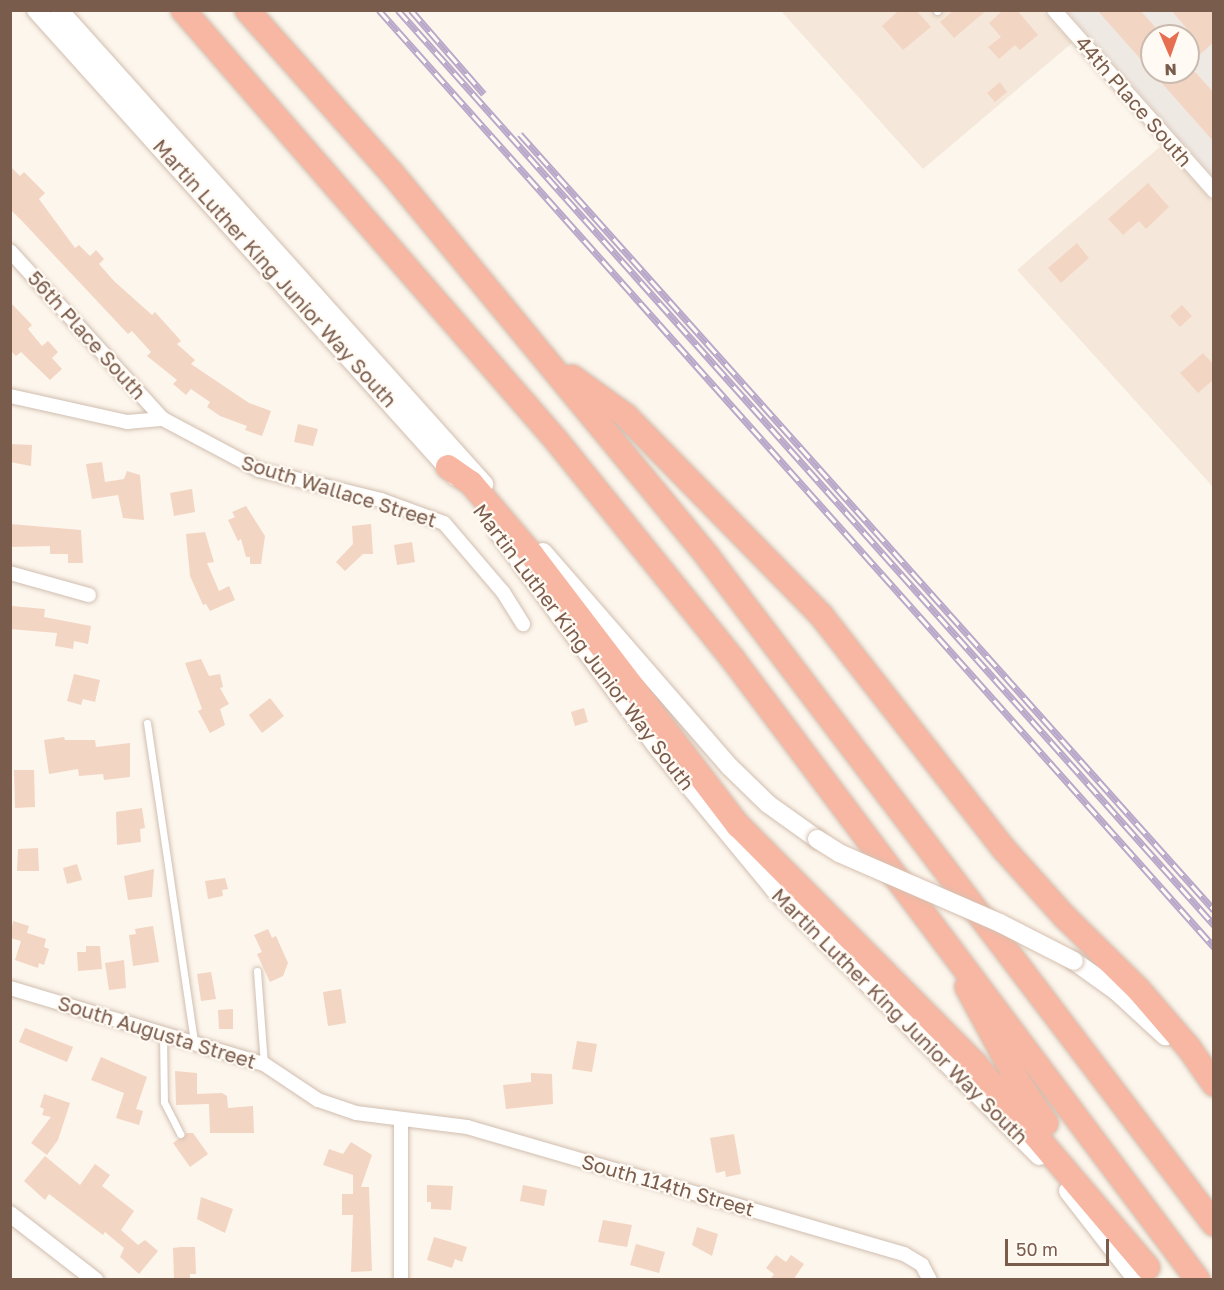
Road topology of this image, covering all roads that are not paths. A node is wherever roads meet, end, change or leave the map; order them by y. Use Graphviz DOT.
graph roads {
  1 [pos="36,10"];
  2 [pos="59,10"];
  3 [pos="183,10"];
  4 [pos="247,10"];
  5 [pos="1054,10"];
  6 [pos="1211,183"];
  7 [pos="10,251"];
  8 [pos="546,358"];
  9 [pos="10,396"];
  10 [pos="163,419"];
  11 [pos="448,467"];
  12 [pos="10,573"];
  13 [pos="89,595"];
  14 [pos="523,624"];
  15 [pos="147,723"];
  16 [pos="928,914"];
  17 [pos="257,971"];
  18 [pos="10,988"];
  19 [pos="163,1034"];
  20 [pos="194,1043"];
  21 [pos="264,1065"];
  22 [pos="1214,1086"];
  23 [pos="400,1119"];
  24 [pos="180,1134"];
  25 [pos="10,1214"];
  26 [pos="1214,1224"];
  27 [pos="928,1276"];
  28 [pos="1147,1276"];
  29 [pos="95,1280"];
  30 [pos="401,1280"];
  31 [pos="1198,1280"];
  1 -- 11 [label="main road, Martin Luther King Junior Way South"];
  2 -- 22 [label="main road, Martin Luther King Junior Way South, bridge"];
  3 -- 16 [label="highway"];
  4 -- 8 [label="highway"];
  5 -- 6 [label="street, 44th Place South"];
  7 -- 10 [label="street, 56th Place South"];
  8 -- 22 [label="highway"];
  8 -- 26 [label="highway"];
  9 -- 10 [label="street"];
  10 -- 14 [label="street, South Wallace Street"];
  11 -- 28 [label="highway"];
  12 -- 13 [label="street"];
  15 -- 20 [label="lane"];
  16 -- 28 [label="highway"];
  16 -- 31 [label="highway"];
  17 -- 21 [label="lane"];
  18 -- 19 [label="street, South Augusta Street"];
  19 -- 20 [label="street, South Augusta Street"];
  19 -- 24 [label="lane"];
  20 -- 21 [label="street, South Augusta Street"];
  21 -- 23 [label="street, South Augusta Street"];
  23 -- 27 [label="street, South 114th Street"];
  23 -- 30 [label="street"];
  25 -- 29 [label="street"];
}
